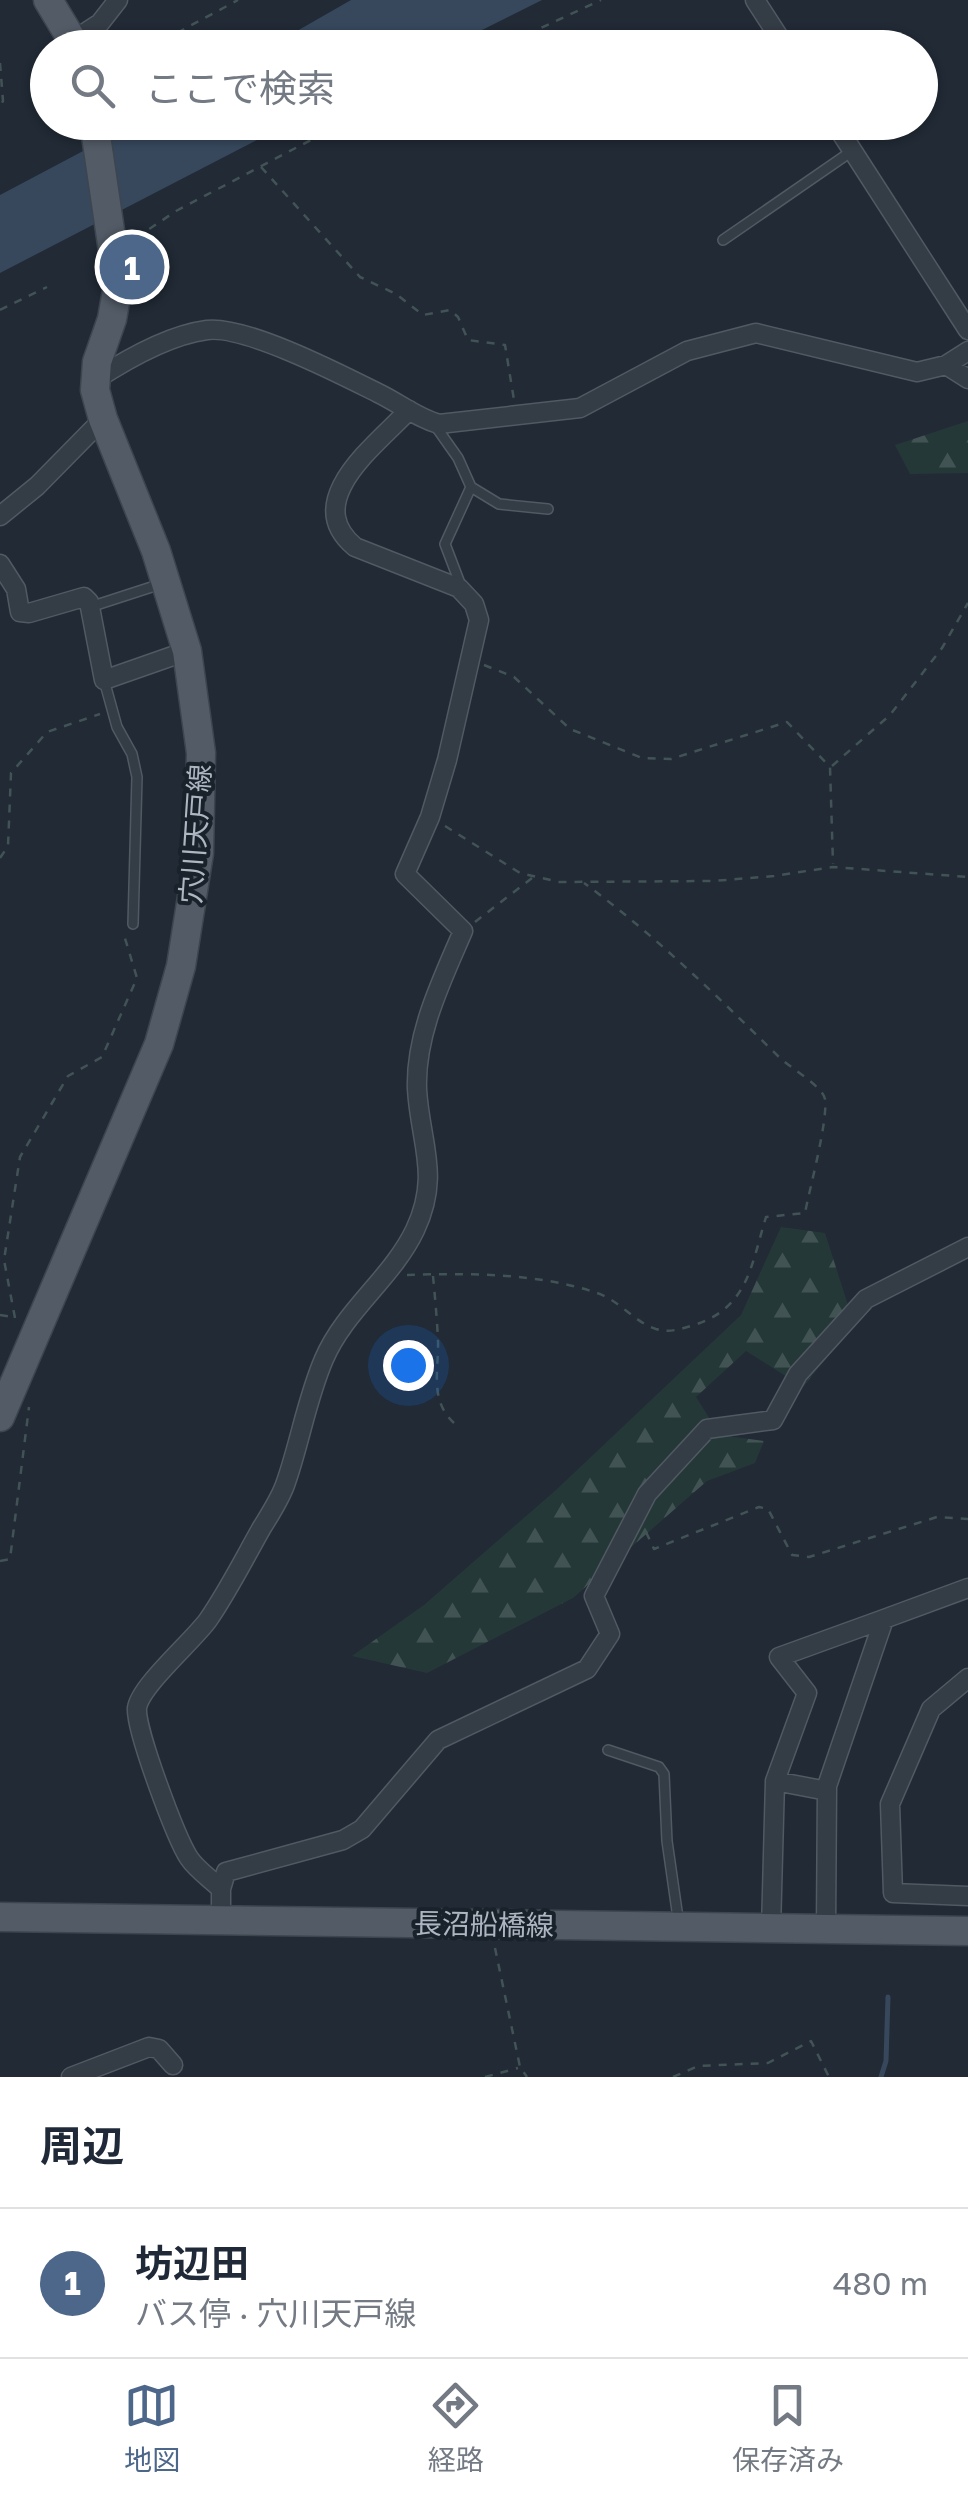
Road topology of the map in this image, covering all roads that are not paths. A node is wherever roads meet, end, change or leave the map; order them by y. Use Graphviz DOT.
graph roads {
  1 [pos="48,0"];
  2 [pos="118,0"];
  3 [pos="755,0"];
  4 [pos="66,30"];
  5 [pos="92,30"];
  6 [pos="774,30"];
  7 [pos="98,140"];
  8 [pos="845,140"];
  9 [pos="852,151"];
  10 [pos="723,240"];
  11 [pos="968,330"];
  12 [pos="968,350"];
  13 [pos="946,365"];
  14 [pos="968,379"];
  15 [pos="95,380"];
  16 [pos="408,410"];
  17 [pos="103,419"];
  18 [pos="432,422"];
  19 [pos="471,488"];
  20 [pos="548,508"];
  21 [pos="0,516"];
  22 [pos="0,564"];
  23 [pos="167,582"];
  24 [pos="464,594"];
  25 [pos="90,606"];
  26 [pos="187,651"];
  27 [pos="104,680"];
  28 [pos="133,924"];
  29 [pos="968,1247"];
  30 [pos="0,1417"];
  31 [pos="968,1588"];
  32 [pos="884,1619"];
  33 [pos="968,1678"];
  34 [pos="608,1750"];
  35 [pos="775,1781"];
  36 [pos="827,1791"];
  37 [pos="221,1889"];
  38 [pos="968,1896"];
  39 [pos="0,1917"];
  40 [pos="221,1921"];
  41 [pos="679,1927"];
  42 [pos="771,1928"];
  43 [pos="826,1930"];
  44 [pos="968,1932"];
  45 [pos="173,2065"];
  46 [pos="70,2077"];
  1 -- 4 [label="main road"];
  2 -- 5 [label="street"];
  3 -- 6 [label="street"];
  7 -- 15 [label="main road, 穴川天戸線"];
  8 -- 9 [label="street"];
  9 -- 10 [label="lane"];
  9 -- 11 [label="street"];
  12 -- 13 [label="street"];
  13 -- 14 [label="street"];
  13 -- 18 [label="street"];
  15 -- 16 [label="street"];
  15 -- 17 [label="main road, 穴川天戸線"];
  16 -- 18 [label="street"];
  16 -- 24 [label="street"];
  17 -- 21 [label="street"];
  17 -- 23 [label="main road, 穴川天戸線"];
  18 -- 19 [label="lane"];
  19 -- 20 [label="lane"];
  19 -- 24 [label="lane"];
  22 -- 25 [label="street"];
  23 -- 25 [label="lane"];
  23 -- 26 [label="main road, 穴川天戸線"];
  24 -- 37 [label="street"];
  25 -- 27 [label="street"];
  26 -- 27 [label="street"];
  26 -- 30 [label="main road, 穴川天戸線"];
  27 -- 28 [label="lane"];
  29 -- 37 [label="street"];
  31 -- 32 [label="street"];
  32 -- 35 [label="street"];
  32 -- 36 [label="street"];
  33 -- 38 [label="street"];
  34 -- 41 [label="lane"];
  35 -- 36 [label="street"];
  35 -- 42 [label="street"];
  36 -- 43 [label="street"];
  37 -- 40 [label="street"];
  39 -- 40 [label="main road, 長沼船橋線"];
  40 -- 41 [label="main road, 長沼船橋線"];
  41 -- 42 [label="main road, 長沼船橋線"];
  42 -- 43 [label="main road, 長沼船橋線"];
  43 -- 44 [label="main road, 長沼船橋線"];
  45 -- 46 [label="street"];
}
